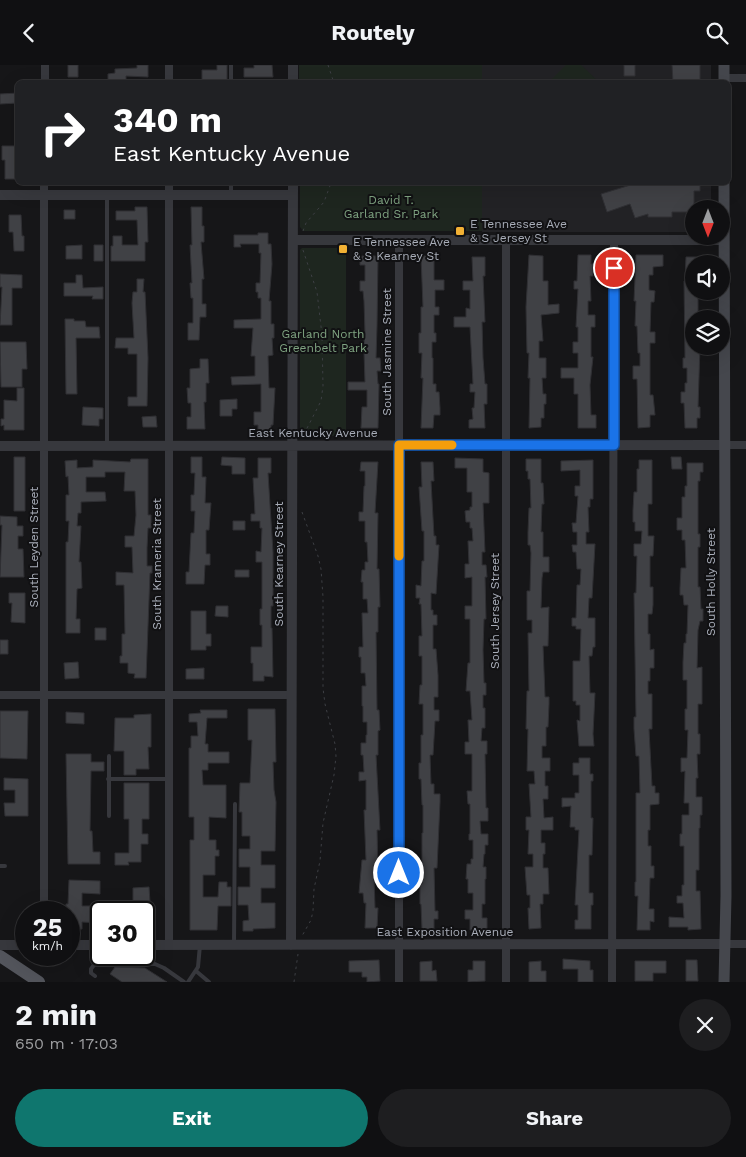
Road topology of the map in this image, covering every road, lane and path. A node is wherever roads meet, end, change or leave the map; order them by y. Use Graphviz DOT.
graph roads {
  1 [pos="45,65"];
  2 [pos="169,65"];
  3 [pos="231,65"];
  4 [pos="293,65"];
  5 [pos="328,65"];
  6 [pos="724,65"];
  7 [pos="746,78"];
  8 [pos="45,80"];
  9 [pos="169,80"];
  10 [pos="231,80"];
  11 [pos="293,80"];
  12 [pos="333,80"];
  13 [pos="724,80"];
  14 [pos="44,185"];
  15 [pos="169,185"];
  16 [pos="231,185"];
  17 [pos="293,185"];
  18 [pos="330,185"];
  19 [pos="724,185"];
  20 [pos="0,195"];
  21 [pos="44,195"];
  22 [pos="107,195"];
  23 [pos="169,195"];
  24 [pos="231,195"];
  25 [pos="293,195"];
  26 [pos="724,200"];
  27 [pos="506,239"];
  28 [pos="685,239"];
  29 [pos="297,240"];
  30 [pos="399,240"];
  31 [pos="614,240"];
  32 [pos="724,245"];
  33 [pos="107,445"];
  34 [pos="168,445"];
  35 [pos="399,445"];
  36 [pos="506,445"];
  37 [pos="614,445"];
  38 [pos="724,445"];
  39 [pos="746,445"];
  40 [pos="0,446"];
  41 [pos="45,446"];
  42 [pos="297,446"];
  43 [pos="301,509"];
  44 [pos="0,695"];
  45 [pos="44,695"];
  46 [pos="169,695"];
  47 [pos="291,695"];
  48 [pos="109,756"];
  49 [pos="108,779"];
  50 [pos="169,779"];
  51 [pos="235,804"];
  52 [pos="109,817"];
  53 [pos="44,901"];
  54 [pos="612,944"];
  55 [pos="725,944"];
  56 [pos="746,944"];
  57 [pos="0,945"];
  58 [pos="15,945"];
  59 [pos="155,945"];
  60 [pos="169,945"];
  61 [pos="200,945"];
  62 [pos="234,945"];
  63 [pos="399,945"];
  64 [pos="506,945"];
  65 [pos="296,948"];
  66 [pos="0,956"];
  67 [pos="196,971"];
  68 [pos="95,976"];
  69 [pos="39,982"];
  70 [pos="186,982"];
  71 [pos="209,982"];
  72 [pos="294,982"];
  73 [pos="399,982"];
  74 [pos="506,982"];
  75 [pos="612,982"];
  76 [pos="724,982"];
  1 -- 8 [label="street"];
  2 -- 9 [label="street"];
  3 -- 10 [label="lane"];
  4 -- 11 [label="street"];
  5 -- 12 [label="path"];
  6 -- 13 [label="main road"];
  7 -- 13 [label="street"];
  14 -- 21 [label="street, South Leyden Street"];
  15 -- 23 [label="street, South Krameria Street"];
  16 -- 24 [label="lane"];
  17 -- 25 [label="street, South Kearney Street"];
  18 -- 29 [label="path"];
  19 -- 26 [label="main road, South Holly Street"];
  20 -- 21 [label="street"];
  21 -- 22 [label="street"];
  21 -- 41 [label="street, South Leyden Street"];
  22 -- 23 [label="street"];
  22 -- 33 [label="lane"];
  23 -- 24 [label="street"];
  23 -- 34 [label="street, South Krameria Street"];
  24 -- 25 [label="street"];
  25 -- 29 [label="street, South Kearney Street"];
  27 -- 30 [label="street"];
  27 -- 31 [label="street"];
  27 -- 36 [label="street, South Jersey Street"];
  28 -- 31 [label="street"];
  29 -- 30 [label="street"];
  29 -- 42 [label="street, South Kearney Street"];
  29 -- 42 [label="path"];
  30 -- 35 [label="street, South Jasmine Street"];
  31 -- 37 [label="street"];
  32 -- 38 [label="main road, South Holly Street"];
  33 -- 34 [label="street, East Kentucky Avenue"];
  33 -- 41 [label="street, East Kentucky Avenue"];
  34 -- 42 [label="street, East Kentucky Avenue"];
  34 -- 46 [label="street, South Krameria Street"];
  35 -- 36 [label="street, East Kentucky Avenue"];
  35 -- 42 [label="street, East Kentucky Avenue"];
  35 -- 63 [label="street, South Jasmine Street"];
  36 -- 37 [label="street, East Kentucky Avenue"];
  36 -- 64 [label="street, South Jersey Street"];
  37 -- 38 [label="street, East Kentucky Avenue"];
  37 -- 54 [label="street"];
  38 -- 39 [label="street, East Kentucky Avenue"];
  38 -- 55 [label="main road, South Holly Street"];
  40 -- 41 [label="street, East Kentucky Avenue"];
  41 -- 45 [label="street, South Leyden Street"];
  42 -- 47 [label="street, South Kearney Street"];
  43 -- 65 [label="path"];
  44 -- 45 [label="street"];
  45 -- 46 [label="street"];
  45 -- 53 [label="street, South Leyden Street"];
  46 -- 47 [label="street"];
  46 -- 50 [label="street, South Krameria Street"];
  47 -- 65 [label="street, South Kearney Street"];
  48 -- 49 [label="lane"];
  49 -- 50 [label="lane"];
  49 -- 52 [label="lane"];
  50 -- 60 [label="street, South Krameria Street"];
  51 -- 62 [label="lane"];
  54 -- 55 [label="street, East Exposition Avenue"];
  54 -- 64 [label="street, East Exposition Avenue"];
  54 -- 75 [label="street"];
  55 -- 56 [label="street, East Exposition Avenue"];
  55 -- 76 [label="main road, South Holly Street"];
  57 -- 58 [label="street"];
  59 -- 60 [label="street, East Exposition Avenue"];
  60 -- 61 [label="street, East Exposition Avenue"];
  61 -- 62 [label="street, East Exposition Avenue"];
  61 -- 67 [label="lane"];
  62 -- 65 [label="street, East Exposition Avenue"];
  63 -- 64 [label="street, East Exposition Avenue"];
  63 -- 65 [label="street, East Exposition Avenue"];
  63 -- 73 [label="street, South Jasmine Street"];
  64 -- 74 [label="street, South Jersey Street"];
  65 -- 72 [label="path"];
  66 -- 69 [label="main road"];
  67 -- 70 [label="lane"];
  67 -- 71 [label="lane"];
  68 -- 70 [label="lane"];
}
